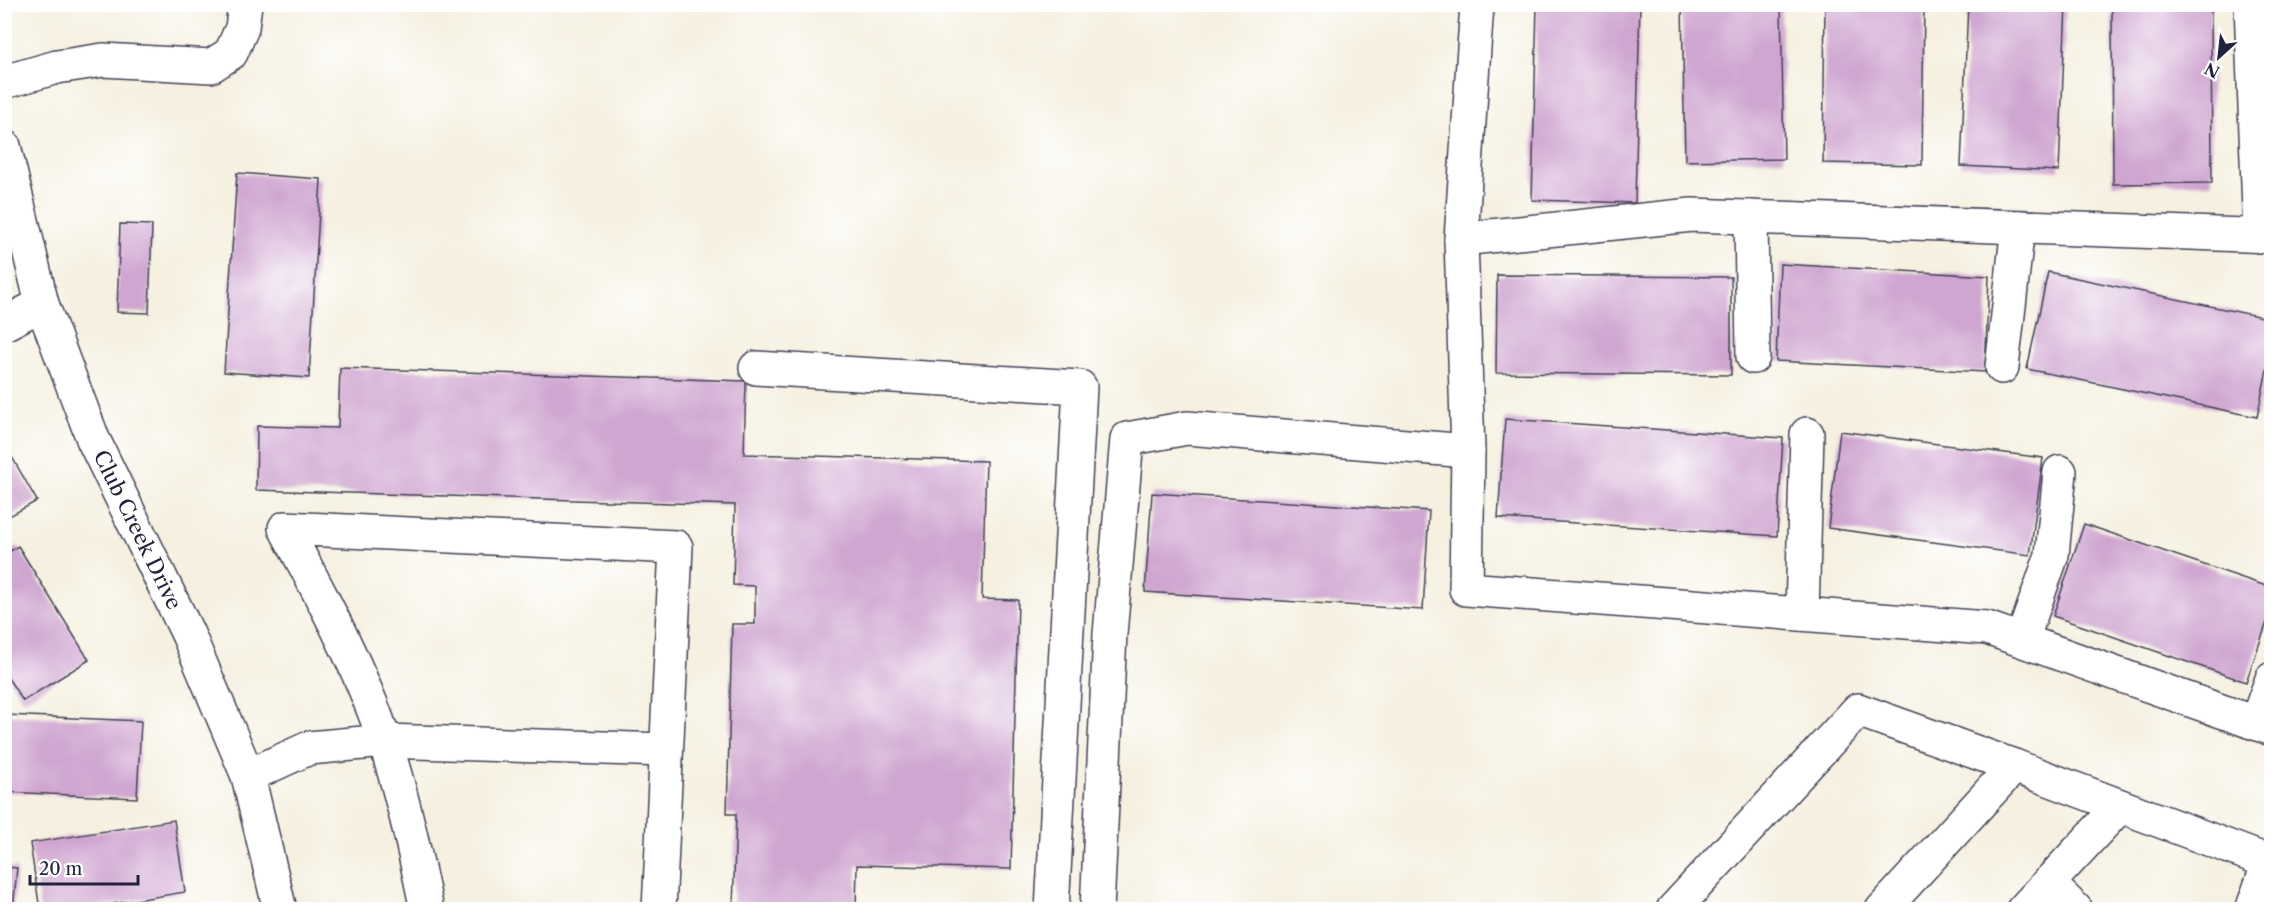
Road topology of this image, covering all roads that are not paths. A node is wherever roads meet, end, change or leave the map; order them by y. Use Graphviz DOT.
graph roads {
  1 [pos="245,4"];
  2 [pos="1477,4"];
  3 [pos="2251,4"];
  4 [pos="4,82"];
  5 [pos="4,146"];
  6 [pos="1751,217"];
  7 [pos="2018,227"];
  8 [pos="2266,236"];
  9 [pos="1461,239"];
  10 [pos="42,304"];
  11 [pos="4,324"];
  12 [pos="1753,357"];
  13 [pos="2002,367"];
  14 [pos="756,368"];
  15 [pos="1807,434"];
  16 [pos="1468,451"];
  17 [pos="2060,472"];
  18 [pos="1802,614"];
  19 [pos="2022,640"];
  20 [pos="2271,679"];
  21 [pos="2264,726"];
  22 [pos="385,741"];
  23 [pos="666,750"];
  24 [pos="2014,766"];
  25 [pos="248,776"];
  26 [pos="2120,806"];
  27 [pos="2270,863"];
  28 [pos="2048,883"];
  29 [pos="280,909"];
  30 [pos="427,909"];
  31 [pos="659,909"];
  32 [pos="1052,909"];
  33 [pos="1096,909"];
  34 [pos="1673,909"];
  35 [pos="1882,909"];
  36 [pos="2023,909"];
  37 [pos="2076,909"];
  38 [pos="2252,909"];
  1 -- 4 [label="street"];
  2 -- 9 [label="street"];
  3 -- 8 [label="street"];
  5 -- 10 [label="street, Club Creek Drive"];
  6 -- 7 [label="street"];
  6 -- 9 [label="street"];
  6 -- 12 [label="street"];
  7 -- 8 [label="street"];
  7 -- 13 [label="street"];
  9 -- 16 [label="street"];
  10 -- 11 [label="street"];
  10 -- 25 [label="street, Club Creek Drive"];
  14 -- 32 [label="street"];
  15 -- 18 [label="street"];
  16 -- 18 [label="street"];
  16 -- 33 [label="street"];
  17 -- 19 [label="street"];
  18 -- 19 [label="street"];
  19 -- 21 [label="street"];
  20 -- 21 [label="street"];
  22 -- 23 [label="street"];
  22 -- 23 [label="street"];
  22 -- 25 [label="street"];
  22 -- 30 [label="street"];
  23 -- 31 [label="street"];
  24 -- 26 [label="street"];
  24 -- 34 [label="street"];
  24 -- 35 [label="street"];
  25 -- 29 [label="street, Club Creek Drive"];
  26 -- 27 [label="street"];
  26 -- 28 [label="street"];
  27 -- 38 [label="street"];
  28 -- 36 [label="street"];
  28 -- 37 [label="street"];
}
